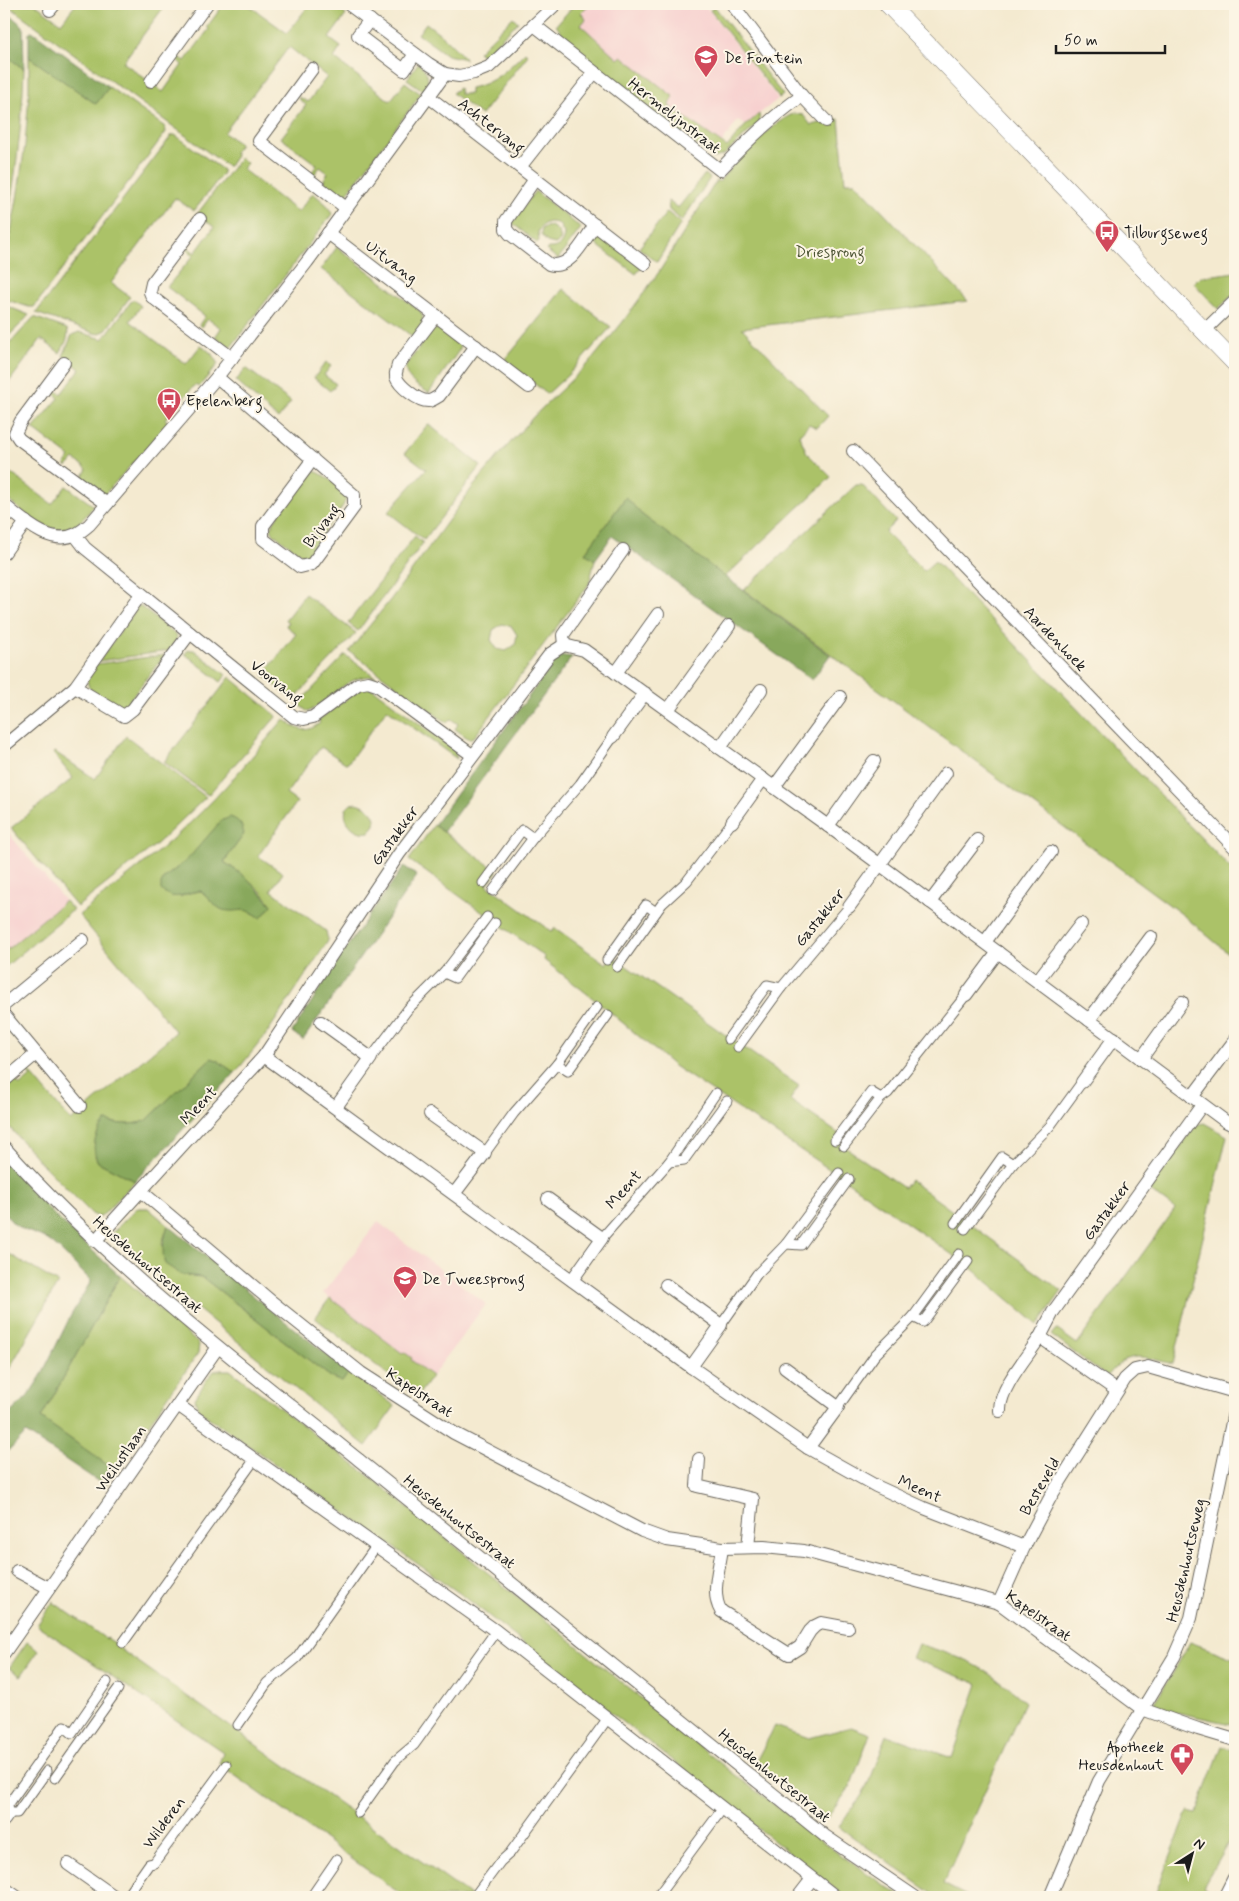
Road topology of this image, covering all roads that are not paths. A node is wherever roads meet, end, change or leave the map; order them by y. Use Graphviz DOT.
graph roads {
  1 [pos="208,4"];
  2 [pos="348,4"];
  3 [pos="556,4"];
  4 [pos="732,4"];
  5 [pos="888,4"];
  6 [pos="370,20"];
  7 [pos="534,25"];
  8 [pos="415,54"];
  9 [pos="312,69"];
  10 [pos="594,73"];
  11 [pos="445,74"];
  12 [pos="151,81"];
  13 [pos="429,96"];
  14 [pos="802,96"];
  15 [pos="826,121"];
  16 [pos="520,167"];
  17 [pos="535,179"];
  18 [pos="346,208"];
  19 [pos="200,219"];
  20 [pos="595,225"];
  21 [pos="328,233"];
  22 [pos="645,264"];
  23 [pos="1235,301"];
  24 [pos="436,315"];
  25 [pos="1204,331"];
  26 [pos="476,346"];
  27 [pos="232,358"];
  28 [pos="64,363"];
  29 [pos="1235,363"];
  30 [pos="217,377"];
  31 [pos="529,387"];
  32 [pos="853,451"];
  33 [pos="313,459"];
  34 [pos="107,504"];
  35 [pos="4,506"];
  36 [pos="26,522"];
  37 [pos="75,535"];
  38 [pos="623,550"];
  39 [pos="4,554"];
  40 [pos="141,594"];
  41 [pos="658,614"];
  42 [pos="729,626"];
  43 [pos="190,633"];
  44 [pos="564,645"];
  45 [pos="616,673"];
  46 [pos="75,687"];
  47 [pos="761,690"];
  48 [pos="645,694"];
  49 [pos="840,697"];
  50 [pos="668,710"];
  51 [pos="613,737"];
  52 [pos="4,746"];
  53 [pos="720,748"];
  54 [pos="472,755"];
  55 [pos="874,761"];
  56 [pos="946,773"];
  57 [pos="763,779"];
  58 [pos="774,787"];
  59 [pos="732,822"];
  60 [pos="828,826"];
  61 [pos="532,838"];
  62 [pos="977,840"];
  63 [pos="1235,848"];
  64 [pos="1051,852"];
  65 [pos="880,865"];
  66 [pos="483,883"];
  67 [pos="494,891"];
  68 [pos="930,902"];
  69 [pos="849,907"];
  70 [pos="656,912"];
  71 [pos="487,917"];
  72 [pos="495,923"];
  73 [pos="1081,924"];
  74 [pos="1151,937"];
  75 [pos="83,940"];
  76 [pos="985,942"];
  77 [pos="998,952"];
  78 [pos="607,960"];
  79 [pos="617,967"];
  80 [pos="444,973"];
  81 [pos="1037,981"];
  82 [pos="781,988"];
  83 [pos="966,995"];
  84 [pos="1182,1002"];
  85 [pos="4,1006"];
  86 [pos="597,1007"];
  87 [pos="4,1015"];
  88 [pos="608,1015"];
  89 [pos="1089,1020"];
  90 [pos="321,1022"];
  91 [pos="1114,1038"];
  92 [pos="728,1039"];
  93 [pos="1235,1040"];
  94 [pos="738,1047"];
  95 [pos="36,1054"];
  96 [pos="264,1056"];
  97 [pos="371,1058"];
  98 [pos="1141,1059"];
  99 [pos="557,1064"];
  100 [pos="4,1081"];
  101 [pos="1082,1082"];
  102 [pos="716,1093"];
  103 [pos="881,1098"];
  104 [pos="727,1101"];
  105 [pos="1197,1101"];
  106 [pos="80,1106"];
  107 [pos="336,1108"];
  108 [pos="430,1114"];
  109 [pos="1235,1126"];
  110 [pos="835,1140"];
  111 [pos="844,1146"];
  112 [pos="4,1147"];
  113 [pos="484,1154"];
  114 [pos="668,1162"];
  115 [pos="1013,1164"];
  116 [pos="839,1173"];
  117 [pos="849,1179"];
  118 [pos="141,1191"];
  119 [pos="454,1194"];
  120 [pos="548,1200"];
  121 [pos="955,1223"];
  122 [pos="965,1229"];
  123 [pos="602,1238"];
  124 [pos="96,1241"];
  125 [pos="786,1244"];
  126 [pos="958,1254"];
  127 [pos="968,1261"];
  128 [pos="572,1280"];
  129 [pos="666,1285"];
  130 [pos="913,1317"];
  131 [pos="721,1325"];
  132 [pos="1040,1337"];
  133 [pos="218,1347"];
  134 [pos="691,1367"];
  135 [pos="785,1368"];
  136 [pos="1116,1390"];
  137 [pos="1235,1392"];
  138 [pos="178,1405"];
  139 [pos="838,1407"];
  140 [pos="1235,1408"];
  141 [pos="1000,1411"];
  142 [pos="808,1448"];
  143 [pos="699,1458"];
  144 [pos="255,1459"];
  145 [pos="377,1545"];
  146 [pos="748,1547"];
  147 [pos="1024,1547"];
  148 [pos="722,1548"];
  149 [pos="17,1571"];
  150 [pos="49,1588"];
  151 [pos="999,1603"];
  152 [pos="848,1628"];
  153 [pos="496,1631"];
  154 [pos="123,1643"];
  155 [pos="4,1653"];
  156 [pos="107,1682"];
  157 [pos="118,1689"];
  158 [pos="1142,1710"];
  159 [pos="608,1718"];
  160 [pos="238,1725"];
  161 [pos="72,1733"];
  162 [pos="82,1740"];
  163 [pos="1235,1740"];
  164 [pos="226,1765"];
  165 [pos="47,1771"];
  166 [pos="55,1778"];
  167 [pos="723,1808"];
  168 [pos="358,1813"];
  169 [pos="5,1814"];
  170 [pos="337,1859"];
  171 [pos="68,1864"];
  172 [pos="812,1879"];
  173 [pos="1235,1879"];
  174 [pos="4,1888"];
  175 [pos="17,1897"];
  176 [pos="115,1897"];
  177 [pos="126,1897"];
  178 [pos="311,1897"];
  179 [pos="474,1897"];
  180 [pos="657,1897"];
  181 [pos="798,1897"];
  182 [pos="836,1897"];
  183 [pos="916,1897"];
  184 [pos="1050,1897"];
  185 [pos="1226,1897"];
  1 -- 12 [label="street"];
  2 -- 6 [label="street"];
  3 -- 7 [label="street"];
  4 -- 14 [label="street"];
  5 -- 25 [label="main road"];
  6 -- 8 [label="street"];
  6 -- 8 [label="street"];
  7 -- 10 [label="street, Hermelijnstraat"];
  7 -- 11 [label="street"];
  8 -- 11 [label="street"];
  9 -- 18 [label="street"];
  10 -- 14 [label="street, Hermelijnstraat"];
  10 -- 16 [label="street"];
  11 -- 13 [label="street"];
  13 -- 16 [label="street, Achtervang"];
  13 -- 18 [label="street"];
  14 -- 15 [label="street"];
  16 -- 17 [label="street, Achtervang"];
  17 -- 20 [label="street, Achtervang"];
  17 -- 20 [label="street"];
  18 -- 21 [label="street"];
  19 -- 27 [label="street"];
  20 -- 22 [label="street, Achtervang"];
  21 -- 24 [label="street, Uitvang"];
  21 -- 27 [label="street"];
  23 -- 25 [label="street"];
  24 -- 26 [label="street, Uitvang"];
  24 -- 26 [label="street"];
  25 -- 29 [label="main road"];
  26 -- 31 [label="street, Uitvang"];
  27 -- 30 [label="street"];
  28 -- 34 [label="street"];
  30 -- 33 [label="street, Bijvang"];
  30 -- 34 [label="street"];
  32 -- 63 [label="street, Aardenhoek"];
  33 -- 33 [label="street, Bijvang"];
  34 -- 37 [label="street"];
  35 -- 36 [label="street"];
  36 -- 37 [label="street"];
  36 -- 39 [label="street"];
  37 -- 40 [label="street, Voorvang"];
  38 -- 44 [label="street"];
  40 -- 43 [label="street, Voorvang"];
  40 -- 46 [label="street"];
  41 -- 45 [label="street"];
  42 -- 50 [label="street"];
  43 -- 46 [label="street"];
  43 -- 54 [label="street, Voorvang"];
  44 -- 45 [label="street"];
  44 -- 54 [label="street, Gastakker"];
  45 -- 48 [label="street"];
  46 -- 52 [label="street"];
  47 -- 53 [label="street"];
  48 -- 50 [label="street"];
  48 -- 51 [label="street"];
  49 -- 58 [label="street"];
  50 -- 53 [label="street"];
  51 -- 61 [label="street"];
  53 -- 57 [label="street"];
  54 -- 96 [label="street, Gastakker"];
  55 -- 60 [label="street"];
  56 -- 65 [label="street, Gastakker"];
  57 -- 58 [label="street"];
  57 -- 59 [label="street"];
  58 -- 60 [label="street"];
  59 -- 70 [label="street"];
  60 -- 65 [label="street"];
  61 -- 66 [label="street"];
  61 -- 67 [label="street"];
  62 -- 68 [label="street"];
  64 -- 76 [label="street"];
  65 -- 68 [label="street"];
  65 -- 69 [label="street, Gastakker"];
  68 -- 76 [label="street"];
  69 -- 82 [label="street, Gastakker"];
  70 -- 78 [label="street"];
  70 -- 79 [label="street"];
  71 -- 80 [label="street"];
  72 -- 80 [label="street"];
  73 -- 81 [label="street"];
  74 -- 89 [label="street"];
  75 -- 85 [label="street"];
  76 -- 77 [label="street"];
  77 -- 81 [label="street"];
  77 -- 83 [label="street"];
  80 -- 97 [label="street"];
  81 -- 89 [label="street"];
  82 -- 92 [label="street"];
  82 -- 94 [label="street, Gastakker"];
  83 -- 103 [label="street"];
  84 -- 98 [label="street"];
  86 -- 99 [label="street"];
  87 -- 95 [label="street"];
  88 -- 99 [label="street"];
  89 -- 91 [label="street"];
  90 -- 97 [label="street"];
  91 -- 98 [label="street"];
  91 -- 101 [label="street"];
  93 -- 105 [label="street, Gastakker"];
  95 -- 100 [label="street"];
  95 -- 106 [label="street"];
  96 -- 107 [label="street, Meent"];
  96 -- 118 [label="street, Meent"];
  97 -- 107 [label="street"];
  98 -- 105 [label="street"];
  99 -- 113 [label="street"];
  101 -- 115 [label="street"];
  102 -- 114 [label="street, Meent"];
  103 -- 110 [label="street"];
  103 -- 111 [label="street"];
  104 -- 114 [label="street, Meent"];
  105 -- 109 [label="street"];
  105 -- 132 [label="street, Gastakker"];
  107 -- 119 [label="street, Meent"];
  108 -- 113 [label="street"];
  112 -- 124 [label="street, Heusdenhoutsestraat"];
  113 -- 119 [label="street"];
  114 -- 123 [label="street, Meent"];
  115 -- 121 [label="street"];
  115 -- 122 [label="street"];
  116 -- 125 [label="street"];
  117 -- 125 [label="street"];
  118 -- 124 [label="street, Meent"];
  118 -- 148 [label="street, Kapelstraat"];
  119 -- 128 [label="street, Meent"];
  120 -- 123 [label="street"];
  123 -- 128 [label="street, Meent"];
  124 -- 133 [label="street, Heusdenhoutsestraat"];
  125 -- 131 [label="street"];
  126 -- 130 [label="street"];
  127 -- 130 [label="street"];
  128 -- 134 [label="street, Meent"];
  129 -- 131 [label="street"];
  130 -- 139 [label="street"];
  131 -- 134 [label="street"];
  132 -- 136 [label="street"];
  132 -- 141 [label="street"];
  133 -- 138 [label="street, Weilustlaan"];
  133 -- 183 [label="street, Heusdenhoutsestraat"];
  134 -- 142 [label="street, Meent"];
  135 -- 139 [label="street"];
  136 -- 137 [label="street, Besteveld"];
  136 -- 147 [label="street, Besteveld"];
  138 -- 144 [label="street"];
  138 -- 150 [label="street, Weilustlaan"];
  139 -- 142 [label="street"];
  140 -- 158 [label="street, Heusdenhoutseweg"];
  142 -- 147 [label="street, Meent"];
  143 -- 146 [label="street"];
  144 -- 145 [label="street"];
  144 -- 154 [label="street"];
  145 -- 153 [label="street"];
  145 -- 160 [label="street"];
  146 -- 148 [label="street, Kapelstraat"];
  146 -- 151 [label="street, Kapelstraat"];
  147 -- 151 [label="street, Besteveld"];
  148 -- 152 [label="street"];
  149 -- 150 [label="street"];
  150 -- 155 [label="street, Weilustlaan"];
  151 -- 158 [label="street, Kapelstraat"];
  153 -- 159 [label="street"];
  153 -- 168 [label="street"];
  156 -- 161 [label="street"];
  157 -- 162 [label="street"];
  158 -- 163 [label="street, Kapelstraat"];
  158 -- 184 [label="street, Heusdenhoutseweg"];
  159 -- 167 [label="street"];
  159 -- 179 [label="street"];
  161 -- 162 [label="street"];
  161 -- 169 [label="street"];
  162 -- 166 [label="street"];
  164 -- 177 [label="street, Wilderen"];
  165 -- 169 [label="street"];
  167 -- 172 [label="street"];
  167 -- 180 [label="street"];
  170 -- 178 [label="street"];
  171 -- 176 [label="street"];
  172 -- 181 [label="street"];
  172 -- 182 [label="street"];
  173 -- 185 [label="street"];
  174 -- 175 [label="street"];
}
